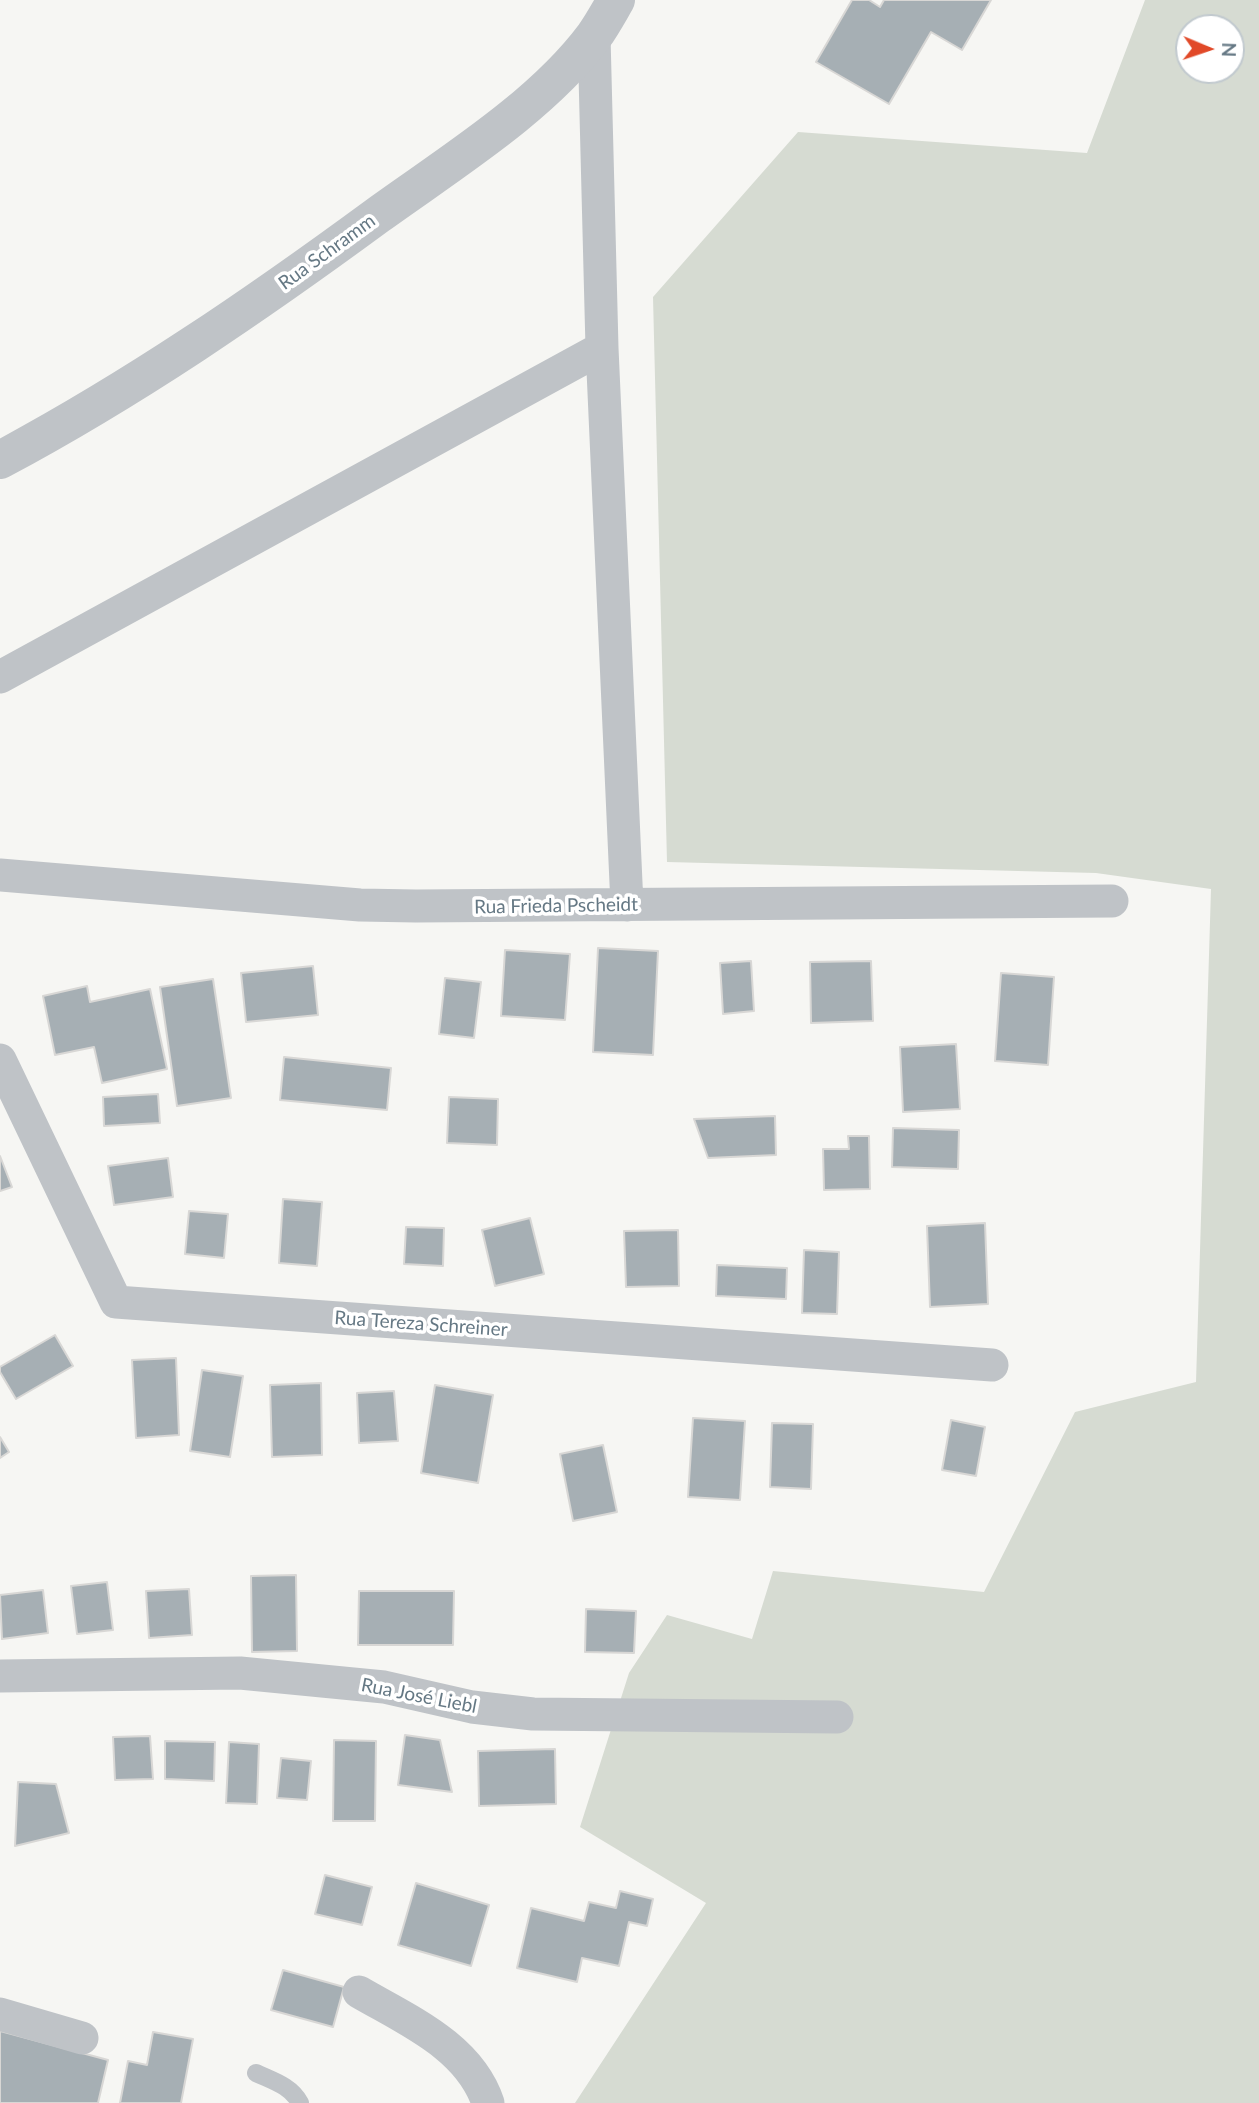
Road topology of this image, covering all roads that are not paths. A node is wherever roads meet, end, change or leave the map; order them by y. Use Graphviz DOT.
graph roads {
  1 [pos="616,0"];
  2 [pos="594,36"];
  3 [pos="602,348"];
  4 [pos="0,460"];
  5 [pos="0,677"];
  6 [pos="0,875"];
  7 [pos="1112,901"];
  8 [pos="627,905"];
  9 [pos="0,1060"];
  10 [pos="992,1365"];
  11 [pos="0,1676"];
  12 [pos="837,1717"];
  13 [pos="359,1992"];
  14 [pos="0,2014"];
  15 [pos="82,2038"];
  16 [pos="257,2073"];
  17 [pos="299,2103"];
  18 [pos="488,2103"];
  1 -- 2 [label="street, Rua Schramm"];
  2 -- 3 [label="street"];
  2 -- 4 [label="street, Rua Schramm"];
  3 -- 5 [label="street"];
  3 -- 8 [label="street"];
  6 -- 8 [label="street, Rua Frieda Pscheidt"];
  7 -- 8 [label="street, Rua Frieda Pscheidt"];
  9 -- 10 [label="street, Rua Tereza Schreiner"];
  11 -- 12 [label="street, Rua José Liebl"];
  13 -- 18 [label="street"];
  14 -- 15 [label="street"];
  16 -- 17 [label="lane"];
}
